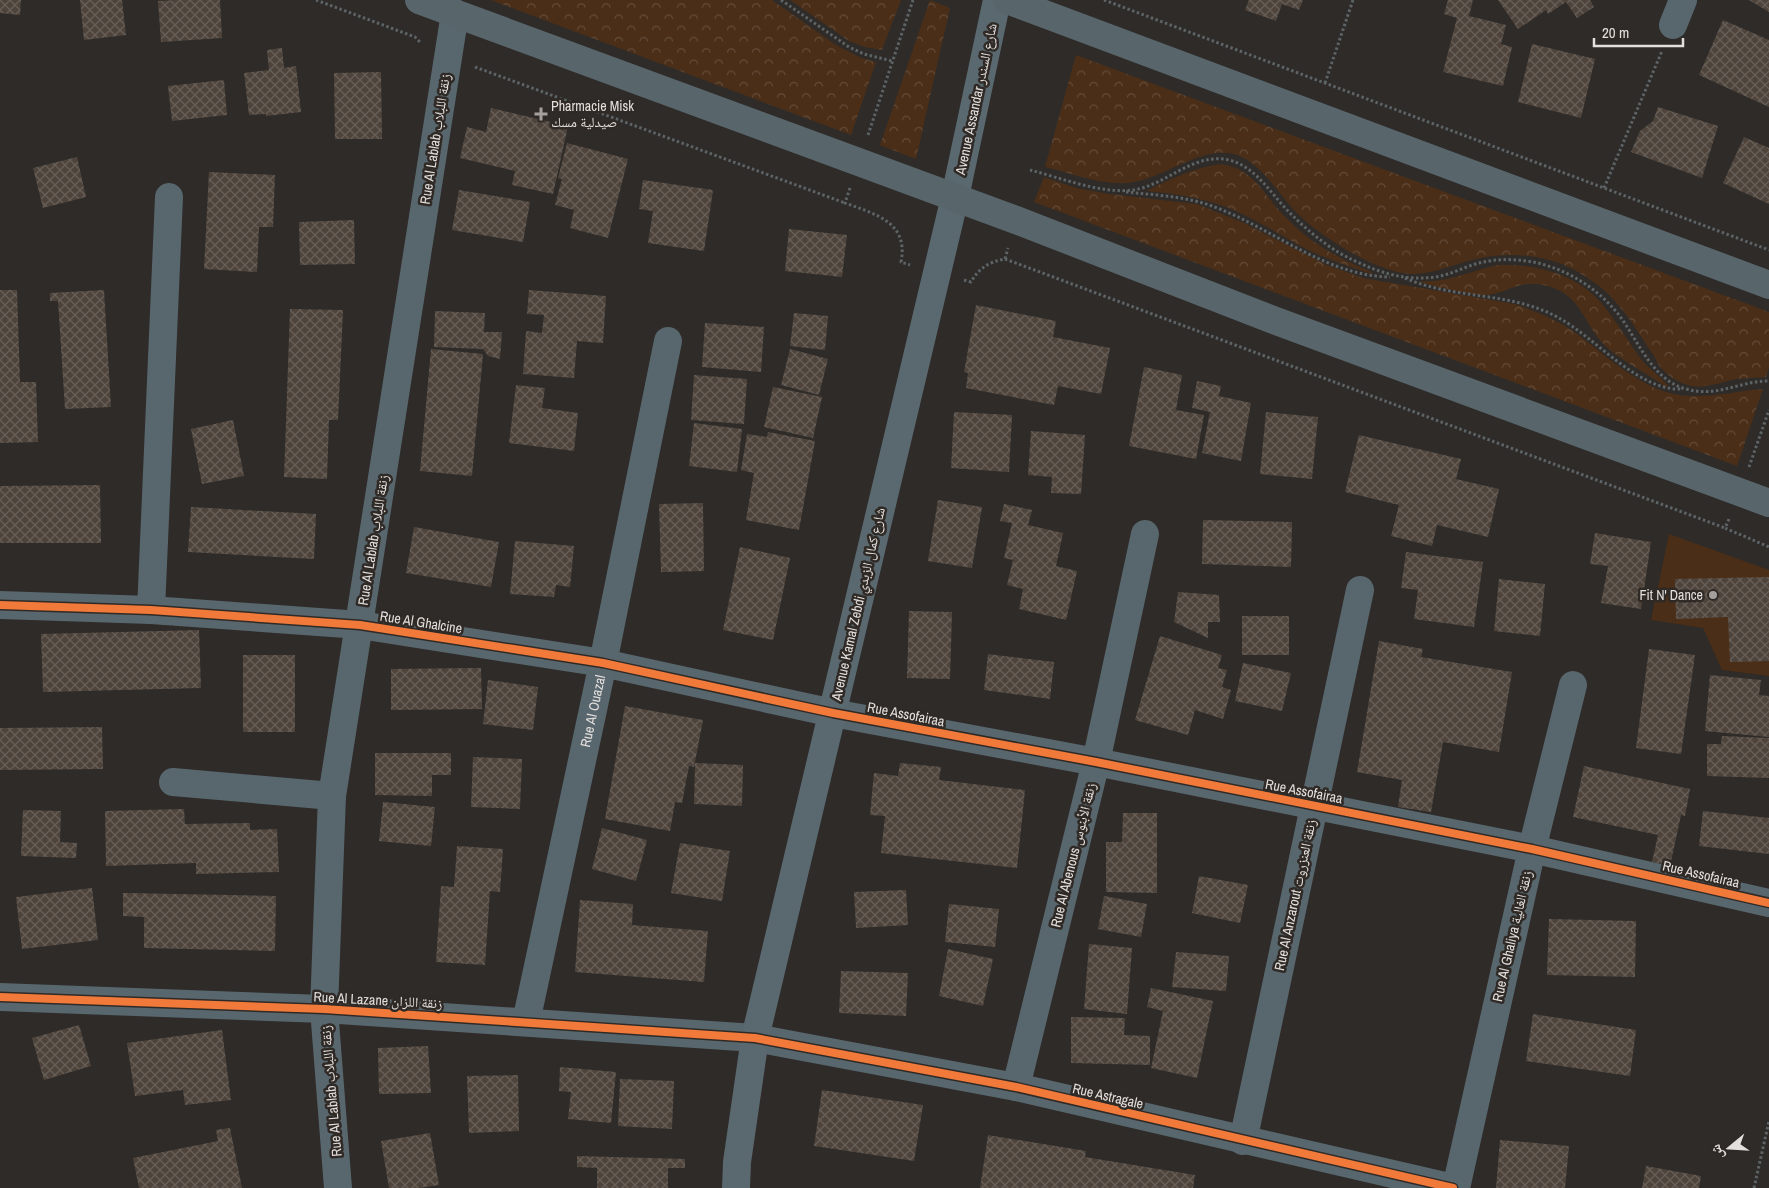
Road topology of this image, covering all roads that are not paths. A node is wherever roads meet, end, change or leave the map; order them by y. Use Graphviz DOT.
graph roads {
  1 [pos="419,0"];
  2 [pos="997,0"];
  3 [pos="1007,0"];
  4 [pos="1683,0"];
  5 [pos="455,13"];
  6 [pos="1673,25"];
  7 [pos="169,197"];
  8 [pos="955,197"];
  9 [pos="1769,285"];
  10 [pos="668,341"];
  11 [pos="1769,503"];
  12 [pos="1145,534"];
  13 [pos="1360,590"];
  14 [pos="0,605"];
  15 [pos="151,610"];
  16 [pos="360,625"];
  17 [pos="603,664"];
  18 [pos="1573,684"];
  19 [pos="833,713"];
  20 [pos="1096,762"];
  21 [pos="173,782"];
  22 [pos="332,796"];
  23 [pos="1314,806"];
  24 [pos="1532,849"];
  25 [pos="1769,903"];
  26 [pos="0,997"];
  27 [pos="324,1009"];
  28 [pos="526,1022"];
  29 [pos="755,1038"];
  30 [pos="1016,1087"];
  31 [pos="1243,1141"];
  32 [pos="338,1188"];
  33 [pos="736,1188"];
  34 [pos="1455,1188"];
  1 -- 5 [label="main road"];
  2 -- 8 [label="street, Avenue Assandar شارع السندر"];
  3 -- 9 [label="main road"];
  4 -- 6 [label="street"];
  5 -- 8 [label="main road"];
  5 -- 16 [label="street, Rue Al Lablab زنقة اللبلاب"];
  7 -- 15 [label="street"];
  8 -- 11 [label="main road"];
  8 -- 19 [label="street, Avenue Kamal Zebdi شارع كمال الزبدي"];
  10 -- 17 [label="street, Rue Al Ouazal"];
  12 -- 20 [label="street, Rue Al Abenous زنقة الأبنوس"];
  13 -- 23 [label="street, Rue Al Anzarout زنقة العنزروت"];
  14 -- 15 [label="street, Rue Al Ghalcine"];
  15 -- 16 [label="street, Rue Al Ghalcine"];
  16 -- 17 [label="street, Rue Al Ghalcine"];
  16 -- 22 [label="street, Rue Al Lablab زنقة اللبلاب"];
  17 -- 19 [label="street, Rue Al Ghalcine"];
  17 -- 28 [label="street, Rue Al Ouazal"];
  18 -- 24 [label="street, Rue Al Ghaliya زنقة الغالية"];
  19 -- 20 [label="street, Rue Assofairaa"];
  19 -- 29 [label="street, Avenue Kamal Zebdi شارع كمال الزبدي"];
  20 -- 23 [label="street, Rue Assofairaa"];
  20 -- 30 [label="street, Rue Al Abenous زنقة الأبنوس"];
  21 -- 22 [label="street"];
  22 -- 27 [label="street, Rue Al Lablab زنقة اللبلاب"];
  23 -- 24 [label="street, Rue Assofairaa"];
  23 -- 31 [label="street, Rue Al Anzarout زنقة العنزروت"];
  24 -- 25 [label="street, Rue Assofairaa"];
  24 -- 34 [label="street, Rue Al Ghaliya زنقة الغالية"];
  26 -- 27 [label="street, Rue Al Lazane زنقة اللزان"];
  27 -- 28 [label="street, Rue Al Lazane زنقة اللزان"];
  27 -- 32 [label="street, Rue Al Lablab زنقة اللبلاب"];
  28 -- 29 [label="street, Rue Al Lazane زنقة اللزان"];
  29 -- 30 [label="street, Rue Astragale"];
  29 -- 33 [label="street, Avenue Kamal Zebdi شارع كمال الزبدي"];
  30 -- 31 [label="street, Rue Astragale"];
  31 -- 34 [label="street, Rue Astragale"];
}
